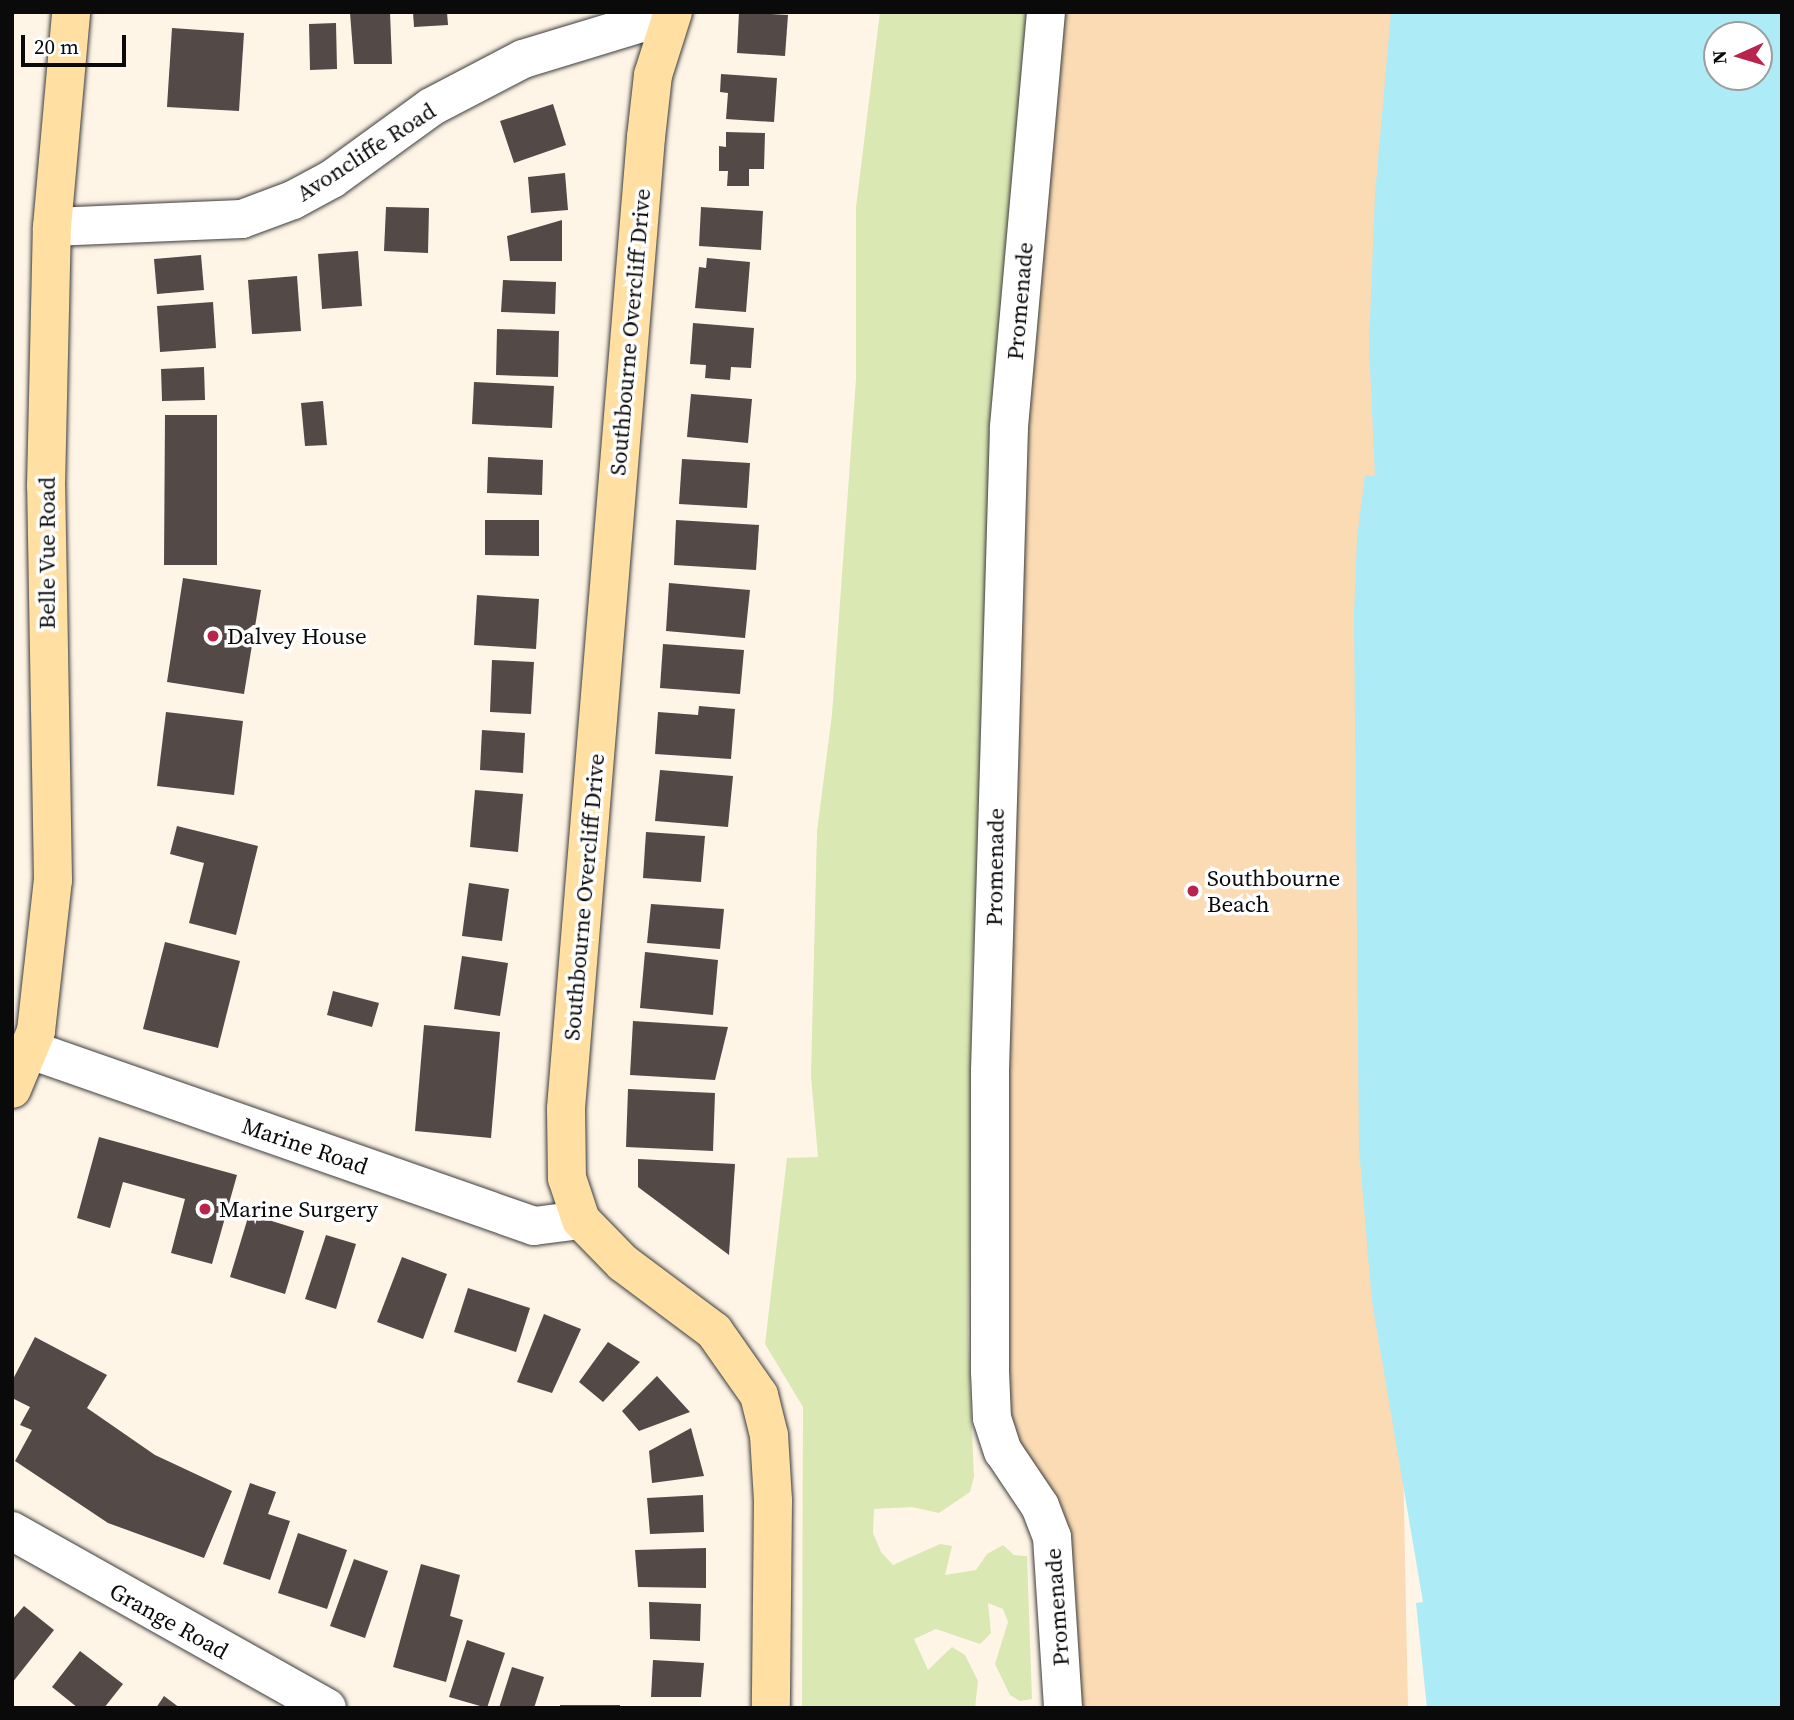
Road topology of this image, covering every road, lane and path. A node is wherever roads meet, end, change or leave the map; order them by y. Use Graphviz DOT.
graph roads {
  1 [pos="71,12"];
  2 [pos="1046,12"];
  3 [pos="670,19"];
  4 [pos="52,227"];
  5 [pos="31,1049"];
  6 [pos="12,1089"];
  7 [pos="581,1220"];
  8 [pos="12,1531"];
  9 [pos="327,1708"];
  10 [pos="771,1708"];
  11 [pos="1063,1708"];
  1 -- 4 [label="street, Belle Vue Road"];
  2 -- 11 [label="street, Promenade"];
  3 -- 4 [label="street, Avoncliffe Road"];
  3 -- 7 [label="street, Southbourne Overcliff Drive"];
  4 -- 5 [label="street, Belle Vue Road"];
  5 -- 6 [label="street, Belle Vue Road"];
  5 -- 7 [label="street, Marine Road"];
  7 -- 10 [label="street, Southbourne Overcliff Drive"];
  8 -- 9 [label="street, Grange Road"];
}
